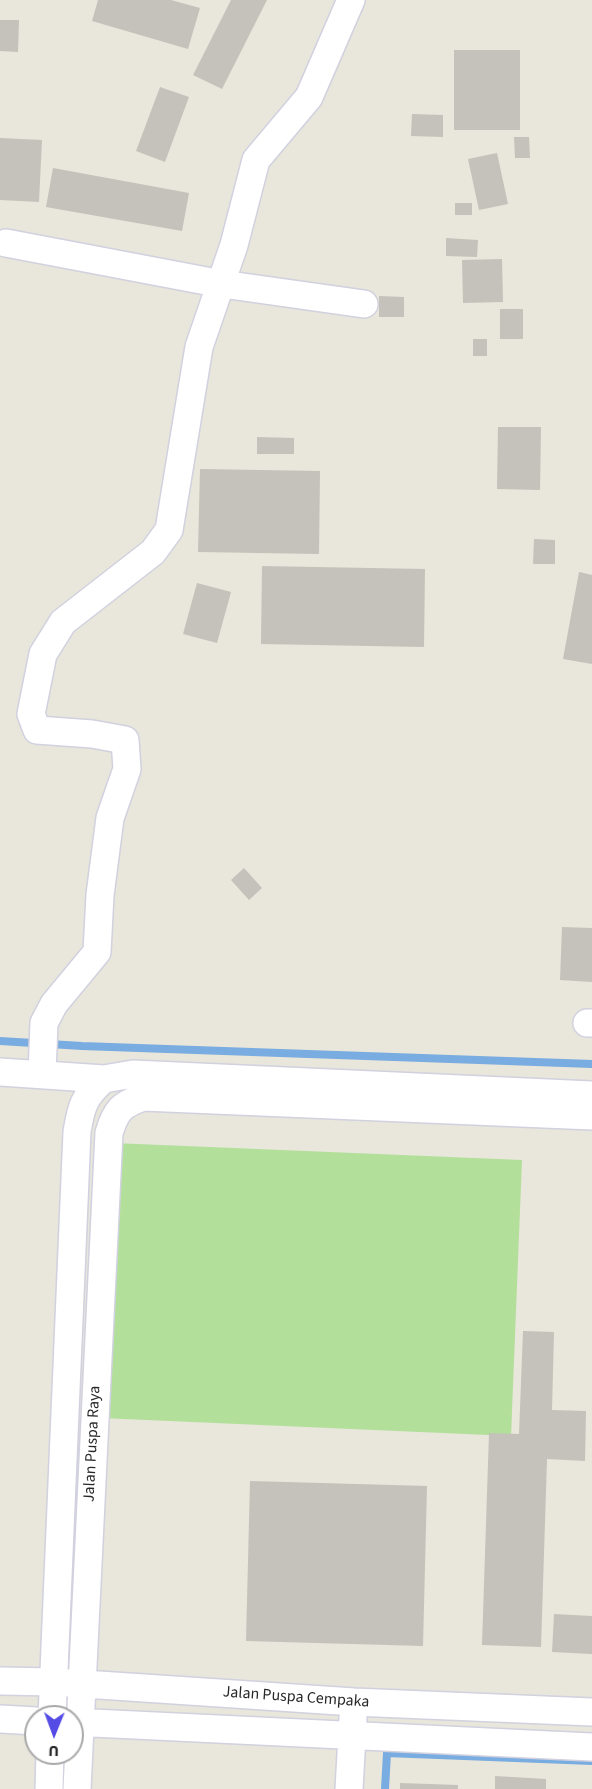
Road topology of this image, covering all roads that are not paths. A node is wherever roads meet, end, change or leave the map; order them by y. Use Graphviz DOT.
graph roads {
  1 [pos="351,0"];
  2 [pos="6,243"];
  3 [pos="222,284"];
  4 [pos="364,304"];
  5 [pos="0,1072"];
  6 [pos="42,1074"];
  7 [pos="104,1079"];
  8 [pos="592,1095"];
  9 [pos="592,1116"];
  10 [pos="77,1132"];
  11 [pos="109,1133"];
  12 [pos="0,1681"];
  13 [pos="54,1682"];
  14 [pos="81,1684"];
  15 [pos="354,1702"];
  16 [pos="53,1705"];
  17 [pos="78,1705"];
  18 [pos="592,1712"];
  19 [pos="0,1719"];
  20 [pos="24,1720"];
  21 [pos="84,1722"];
  22 [pos="352,1736"];
  23 [pos="592,1747"];
  24 [pos="50,1765"];
  25 [pos="77,1765"];
  26 [pos="49,1789"];
  27 [pos="77,1789"];
  28 [pos="349,1789"];
  1 -- 3 [label="street"];
  2 -- 3 [label="street"];
  3 -- 4 [label="street"];
  3 -- 6 [label="street"];
  5 -- 6 [label="street"];
  6 -- 7 [label="street"];
  7 -- 8 [label="street"];
  7 -- 10 [label="street, Jalan Puspa Raya"];
  9 -- 11 [label="street, Jalan Puspa Raya"];
  10 -- 11 [label="street"];
  10 -- 13 [label="street, Jalan Puspa Raya"];
  11 -- 14 [label="street, Jalan Puspa Raya"];
  12 -- 13 [label="street, Jalan Puspa Cempaka"];
  13 -- 14 [label="street, Jalan Puspa Cempaka"];
  13 -- 16 [label="street, Jalan Puspa Raya"];
  14 -- 15 [label="street, Jalan Puspa Cempaka"];
  14 -- 17 [label="street, Jalan Puspa Raya"];
  15 -- 18 [label="street, Jalan Puspa Cempaka"];
  15 -- 22 [label="street"];
  19 -- 20 [label="street"];
  21 -- 22 [label="street, Jalan Puspa Cempaka"];
  22 -- 23 [label="street, Jalan Puspa Cempaka"];
  22 -- 28 [label="street"];
  24 -- 26 [label="street"];
  25 -- 27 [label="street, Jalan Puspa Raya"];
}
